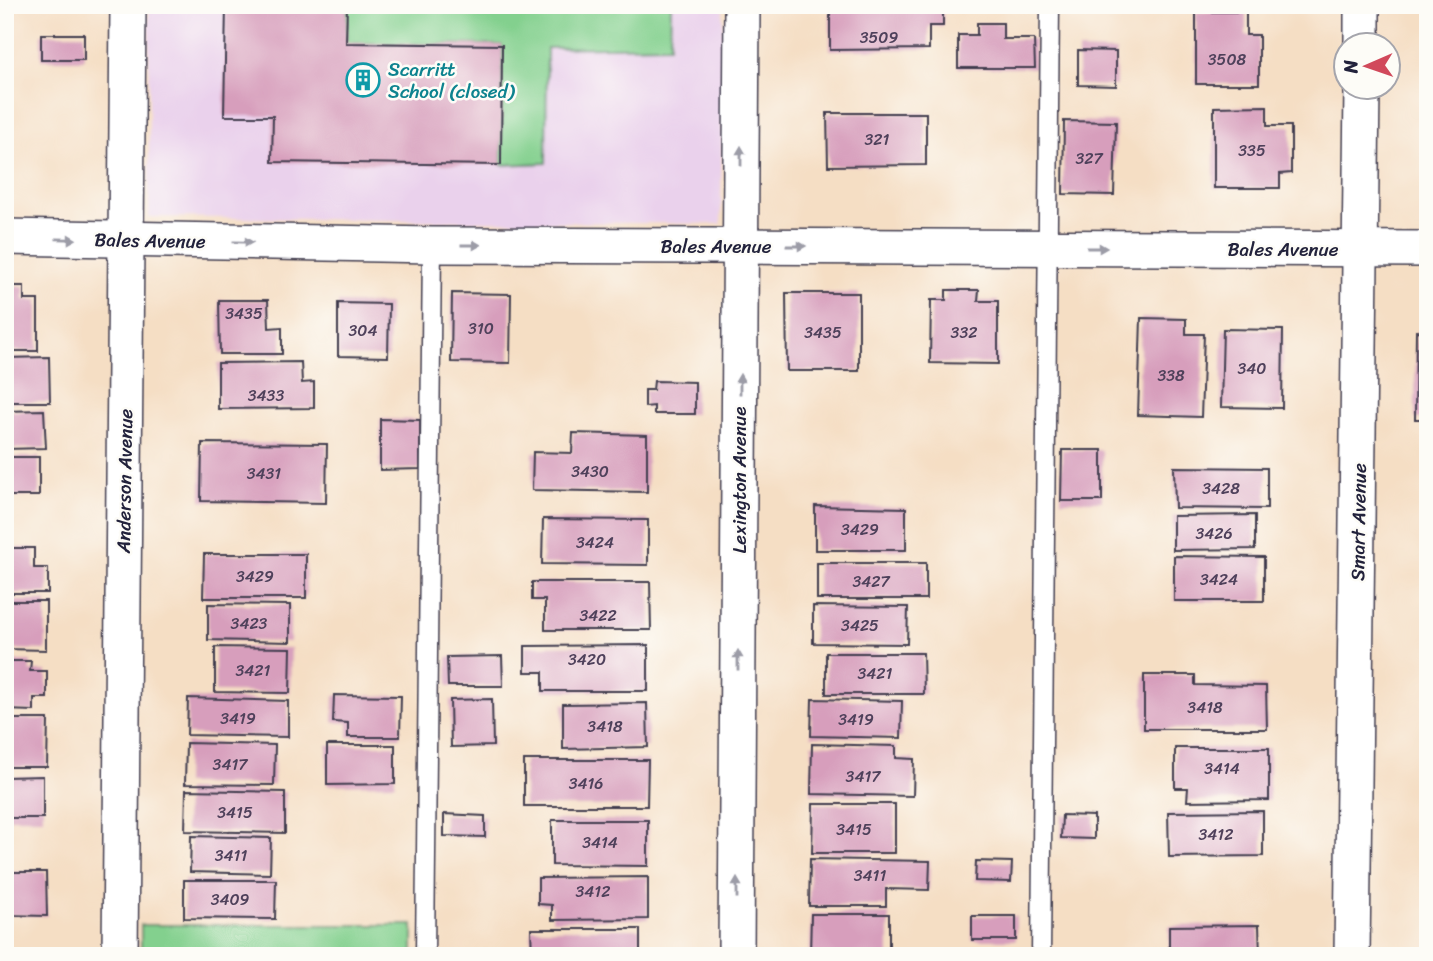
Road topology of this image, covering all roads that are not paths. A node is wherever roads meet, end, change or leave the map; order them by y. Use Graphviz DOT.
graph roads {
  1 [pos="128,5"];
  2 [pos="742,5"];
  3 [pos="1050,5"];
  4 [pos="1362,5"];
  5 [pos="1362,32"];
  6 [pos="1362,102"];
  7 [pos="5,237"];
  8 [pos="126,240"];
  9 [pos="432,245"];
  10 [pos="741,246"];
  11 [pos="1049,247"];
  12 [pos="1361,249"];
  13 [pos="1428,249"];
  14 [pos="120,956"];
  15 [pos="425,956"];
  16 [pos="736,956"];
  17 [pos="1041,956"];
  18 [pos="1352,956"];
  1 -- 8 [label="street, Anderson Avenue"];
  10 -- 2 [label="street, Lexington Avenue, one-way"];
  3 -- 11 [label="lane"];
  4 -- 5 [label="street"];
  6 -- 12 [label="street, Smart Avenue"];
  7 -- 8 [label="street, Bales Avenue, one-way"];
  8 -- 9 [label="street, Bales Avenue, one-way"];
  8 -- 14 [label="street, Anderson Avenue"];
  9 -- 10 [label="street, Bales Avenue, one-way"];
  9 -- 15 [label="lane"];
  10 -- 11 [label="street, Bales Avenue, one-way"];
  16 -- 10 [label="street, Lexington Avenue, one-way"];
  11 -- 12 [label="street, Bales Avenue, one-way"];
  11 -- 17 [label="lane"];
  12 -- 13 [label="street, Bales Avenue"];
  12 -- 18 [label="street, Smart Avenue"];
}
